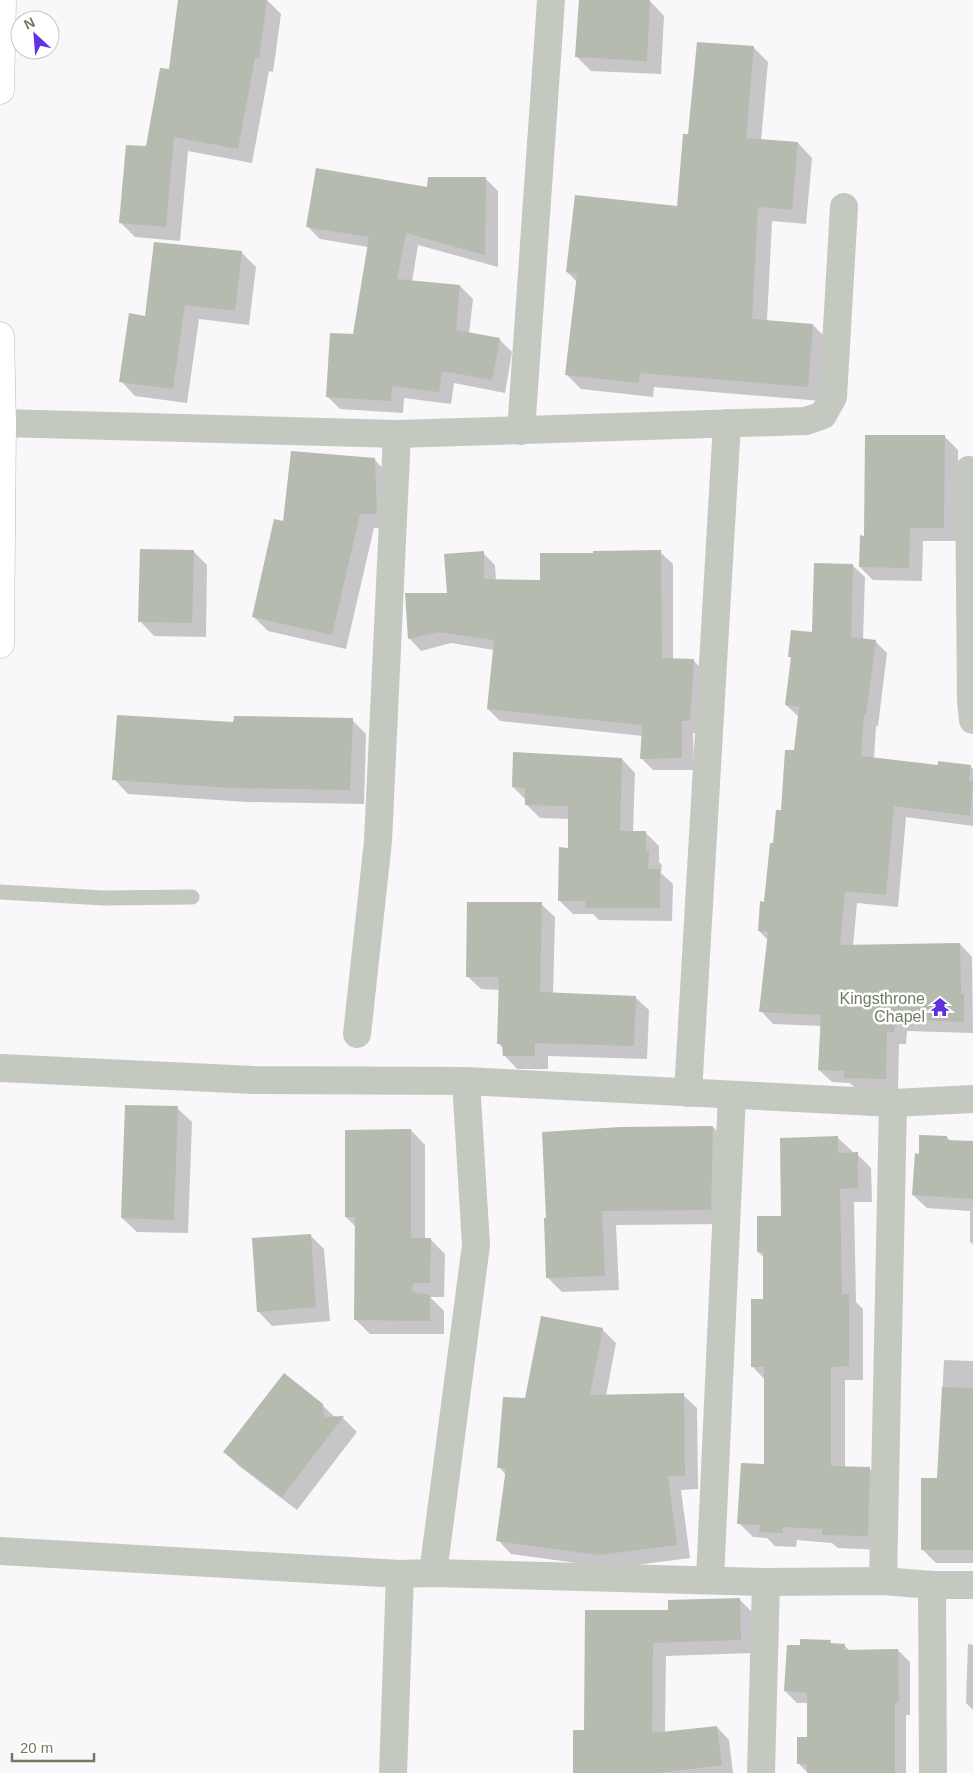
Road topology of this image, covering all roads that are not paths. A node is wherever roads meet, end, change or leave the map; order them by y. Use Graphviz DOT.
graph roads {
  1 [pos="2,0"];
  2 [pos="551,0"];
  3 [pos="0,90"];
  4 [pos="844,207"];
  5 [pos="0,336"];
  6 [pos="2,423"];
  7 [pos="727,423"];
  8 [pos="521,431"];
  9 [pos="397,434"];
  10 [pos="969,470"];
  11 [pos="0,644"];
  12 [pos="973,720"];
  13 [pos="0,892"];
  14 [pos="192,897"];
  15 [pos="357,1034"];
  16 [pos="0,1068"];
  17 [pos="466,1080"];
  18 [pos="688,1092"];
  19 [pos="732,1095"];
  20 [pos="973,1099"];
  21 [pos="893,1103"];
  22 [pos="0,1551"];
  23 [pos="433,1573"];
  24 [pos="400,1574"];
  25 [pos="710,1580"];
  26 [pos="883,1581"];
  27 [pos="766,1582"];
  28 [pos="932,1585"];
  29 [pos="973,1585"];
  30 [pos="393,1773"];
  31 [pos="762,1773"];
  32 [pos="933,1773"];
  1 -- 3 [label="main road"];
  2 -- 8 [label="street"];
  4 -- 7 [label="street"];
  5 -- 6 [label="main road"];
  6 -- 9 [label="street"];
  6 -- 11 [label="main road"];
  7 -- 8 [label="street"];
  7 -- 18 [label="street"];
  8 -- 9 [label="street"];
  9 -- 15 [label="street"];
  10 -- 12 [label="street"];
  13 -- 14 [label="lane"];
  16 -- 17 [label="street"];
  17 -- 18 [label="street"];
  17 -- 23 [label="street"];
  18 -- 19 [label="street"];
  19 -- 21 [label="street"];
  19 -- 25 [label="street"];
  20 -- 21 [label="street"];
  21 -- 26 [label="street"];
  22 -- 24 [label="street"];
  23 -- 24 [label="street"];
  23 -- 25 [label="street"];
  24 -- 30 [label="street"];
  25 -- 27 [label="street"];
  26 -- 27 [label="street"];
  26 -- 28 [label="street"];
  27 -- 31 [label="street"];
  28 -- 29 [label="street"];
  28 -- 32 [label="street"];
}
